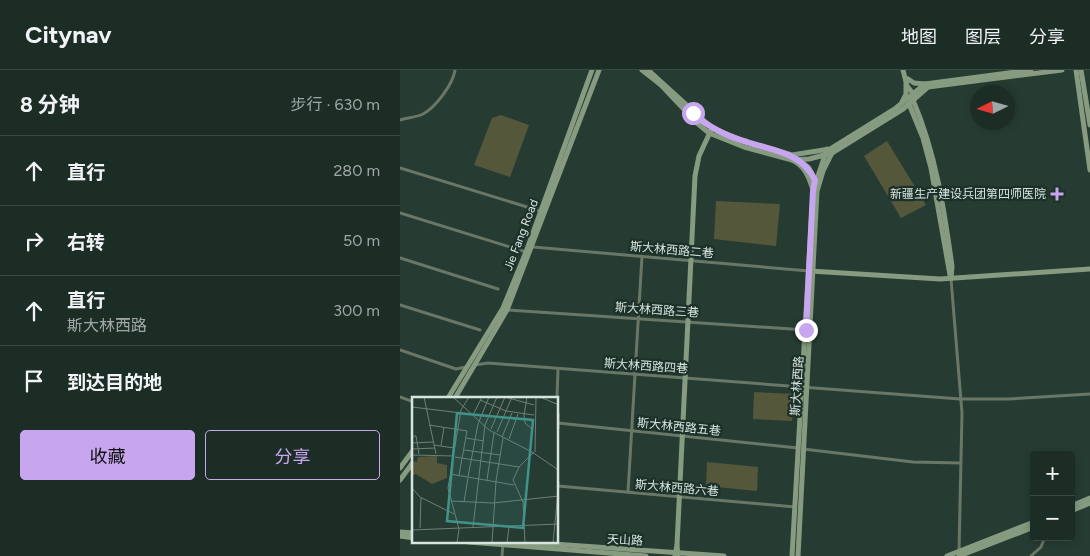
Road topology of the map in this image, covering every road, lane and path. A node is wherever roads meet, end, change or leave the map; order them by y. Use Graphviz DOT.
graph roads {
  1 [pos="455,70"];
  2 [pos="592,70"];
  3 [pos="599,70"];
  4 [pos="642,70"];
  5 [pos="648,70"];
  6 [pos="905,70"];
  7 [pos="1031,70"];
  8 [pos="1062,70"];
  9 [pos="1076,70"];
  10 [pos="1081,70"];
  11 [pos="907,80"];
  12 [pos="926,85"];
  13 [pos="915,97"];
  14 [pos="900,105"];
  15 [pos="400,120"];
  16 [pos="1090,125"];
  17 [pos="711,131"];
  18 [pos="828,153"];
  19 [pos="792,158"];
  20 [pos="799,160"];
  21 [pos="400,168"];
  22 [pos="1090,170"];
  23 [pos="815,180"];
  24 [pos="815,189"];
  25 [pos="541,211"];
  26 [pos="400,212"];
  27 [pos="533,247"];
  28 [pos="526,252"];
  29 [pos="642,256"];
  30 [pos="400,258"];
  31 [pos="691,261"];
  32 [pos="1090,269"];
  33 [pos="811,271"];
  34 [pos="951,278"];
  35 [pos="498,290"];
  36 [pos="400,305"];
  37 [pos="507,310"];
  38 [pos="639,317"];
  39 [pos="688,321"];
  40 [pos="480,330"];
  41 [pos="806,330"];
  42 [pos="400,350"];
  43 [pos="475,365"];
  44 [pos="468,367"];
  45 [pos="558,368"];
  46 [pos="637,374"];
  47 [pos="685,378"];
  48 [pos="804,388"];
  49 [pos="1090,394"];
  50 [pos="400,397"];
  51 [pos="449,397"];
  52 [pos="456,397"];
  53 [pos="557,397"];
  54 [pos="960,399"];
  55 [pos="412,401"];
  56 [pos="559,423"];
  57 [pos="632,431"];
  58 [pos="682,436"];
  59 [pos="801,449"];
  60 [pos="412,452"];
  61 [pos="960,463"];
  62 [pos="412,464"];
  63 [pos="400,468"];
  64 [pos="400,480"];
  65 [pos="559,486"];
  66 [pos="628,492"];
  67 [pos="679,497"];
  68 [pos="1090,498"];
  69 [pos="1090,503"];
  70 [pos="1075,504"];
  71 [pos="795,507"];
  72 [pos="1075,509"];
  73 [pos="1030,524"];
  74 [pos="1030,528"];
  75 [pos="1043,541"];
  76 [pos="503,544"];
  77 [pos="550,544"];
  78 [pos="677,554"];
  79 [pos="960,554"];
  80 [pos="619,555"];
  81 [pos="502,556"];
  82 [pos="646,556"];
  83 [pos="724,556"];
  84 [pos="792,556"];
  85 [pos="798,556"];
  86 [pos="947,556"];
  87 [pos="1031,556"];
  1 -- 15 [label="street"];
  2 -- 25 [label="main road, Jie Fang Road"];
  3 -- 27 [label="main road, Jie Fang Road"];
  4 -- 17 [label="main road"];
  5 -- 17 [label="main road"];
  6 -- 11 [label="main road"];
  7 -- 12 [label="main road"];
  8 -- 12 [label="main road"];
  9 -- 22 [label="main road"];
  10 -- 16 [label="main road"];
  11 -- 12 [label="main road"];
  11 -- 13 [label="main road"];
  11 -- 14 [label="main road"];
  12 -- 13 [label="main road"];
  13 -- 14 [label="main road"];
  13 -- 18 [label="main road"];
  13 -- 34 [label="main road"];
  14 -- 18 [label="main road"];
  17 -- 19 [label="main road"];
  17 -- 31 [label="main road"];
  18 -- 19 [label="main road"];
  18 -- 20 [label="main road"];
  18 -- 23 [label="main road"];
  18 -- 24 [label="main road"];
  19 -- 20 [label="main road"];
  19 -- 24 [label="main road"];
  20 -- 23 [label="main road"];
  21 -- 25 [label="street"];
  23 -- 24 [label="main road"];
  24 -- 33 [label="main road, 斯大林西路"];
  25 -- 28 [label="main road, Jie Fang Road"];
  26 -- 28 [label="street"];
  27 -- 29 [label="street, 斯大林西路二巷"];
  27 -- 37 [label="main road, Jie Fang Road"];
  28 -- 44 [label="main road, Jie Fang Road"];
  29 -- 31 [label="street, 斯大林西路二巷"];
  29 -- 38 [label="street"];
  30 -- 35 [label="street"];
  31 -- 33 [label="street, 斯大林西路二巷"];
  31 -- 39 [label="main road"];
  32 -- 34 [label="main road"];
  33 -- 34 [label="main road"];
  33 -- 41 [label="main road, 斯大林西路"];
  33 -- 48 [label="main road, 斯大林西路"];
  34 -- 54 [label="street"];
  36 -- 40 [label="street"];
  37 -- 38 [label="street, 斯大林西路三巷"];
  37 -- 43 [label="main road, Jie Fang Road"];
  38 -- 39 [label="street, 斯大林西路三巷"];
  38 -- 46 [label="street"];
  39 -- 41 [label="street, 斯大林西路三巷"];
  39 -- 47 [label="main road"];
  41 -- 48 [label="main road, 斯大林西路"];
  42 -- 44 [label="street"];
  43 -- 44 [label="street, 斯大林西路四巷"];
  43 -- 45 [label="street, 斯大林西路四巷"];
  43 -- 52 [label="main road, Jie Fang Road"];
  44 -- 51 [label="main road, Jie Fang Road"];
  45 -- 46 [label="street, 斯大林西路四巷"];
  45 -- 53 [label="street"];
  46 -- 47 [label="street, 斯大林西路四巷"];
  46 -- 57 [label="street"];
  47 -- 48 [label="street, 斯大林西路四巷"];
  47 -- 58 [label="main road"];
  48 -- 54 [label="street, 斯大林西路四巷"];
  48 -- 59 [label="main road, 斯大林西路"];
  49 -- 54 [label="street, 斯大林西路四巷"];
  50 -- 55 [label="street"];
  54 -- 61 [label="street"];
  56 -- 57 [label="street, 斯大林西路五巷"];
  57 -- 58 [label="street, 斯大林西路五巷"];
  57 -- 66 [label="street"];
  58 -- 59 [label="street, 斯大林西路五巷"];
  58 -- 67 [label="main road"];
  59 -- 61 [label="street, 斯大林西路五巷"];
  59 -- 71 [label="main road, 斯大林西路"];
  59 -- 85 [label="main road, 斯大林西路"];
  60 -- 63 [label="main road"];
  61 -- 79 [label="street"];
  62 -- 64 [label="main road"];
  65 -- 66 [label="street, 斯大林西路六巷"];
  66 -- 67 [label="street, 斯大林西路六巷"];
  67 -- 71 [label="street, 斯大林西路六巷"];
  67 -- 78 [label="main road"];
  68 -- 70 [label="main road"];
  69 -- 72 [label="main road"];
  71 -- 84 [label="main road, 斯大林西路"];
  73 -- 79 [label="main road"];
  74 -- 79 [label="main road"];
  75 -- 87 [label="street"];
  76 -- 80 [label="main road, 天山路"];
  76 -- 81 [label="street"];
  77 -- 78 [label="main road, 天山路"];
  78 -- 83 [label="main road, 天山路"];
  79 -- 86 [label="main road"];
  80 -- 82 [label="main road, 天山路"];
}
